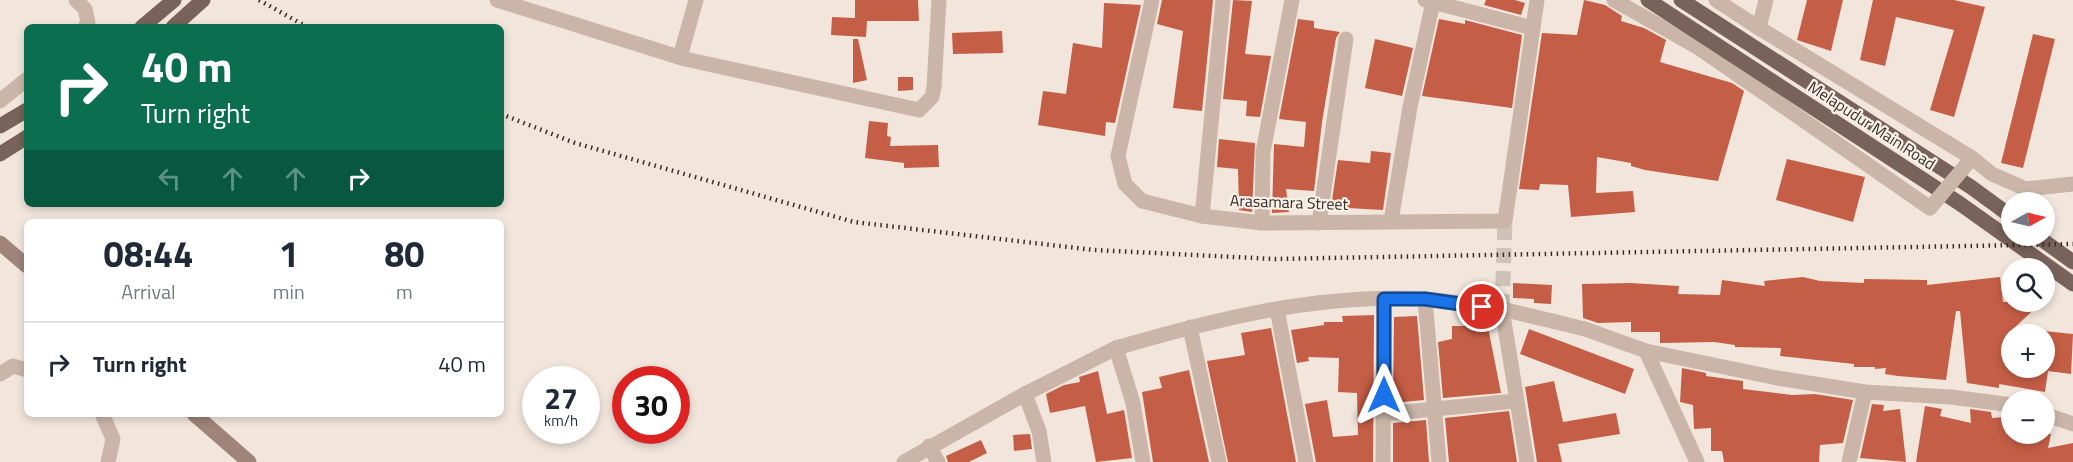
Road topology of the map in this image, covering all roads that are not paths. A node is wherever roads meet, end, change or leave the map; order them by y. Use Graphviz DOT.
graph roads {
  1 [pos="76,0"];
  2 [pos="174,0"];
  3 [pos="497,0"];
  4 [pos="696,0"];
  5 [pos="939,0"];
  6 [pos="1152,0"];
  7 [pos="1223,0"];
  8 [pos="1292,0"];
  9 [pos="1536,0"];
  10 [pos="1614,0"];
  11 [pos="1648,0"];
  12 [pos="1681,0"];
  13 [pos="1716,0"];
  14 [pos="1766,0"];
  15 [pos="1429,1"];
  16 [pos="201,3"];
  17 [pos="87,24"];
  18 [pos="146,24"];
  19 [pos="176,24"];
  20 [pos="1533,28"];
  21 [pos="1759,28"];
  22 [pos="1346,39"];
  23 [pos="680,57"];
  24 [pos="24,81"];
  25 [pos="0,101"];
  26 [pos="24,112"];
  27 [pos="0,126"];
  28 [pos="24,139"];
  29 [pos="0,154"];
  30 [pos="1972,158"];
  31 [pos="2073,184"];
  32 [pos="2001,209"];
  33 [pos="1202,216"];
  34 [pos="1391,221"];
  35 [pos="1262,223"];
  36 [pos="1319,223"];
  37 [pos="0,243"];
  38 [pos="2051,246"];
  39 [pos="2073,262"];
  40 [pos="24,263"];
  41 [pos="2073,284"];
  42 [pos="1384,299"];
  43 [pos="1425,299"];
  44 [pos="1277,309"];
  45 [pos="1502,309"];
  46 [pos="1190,327"];
  47 [pos="1116,348"];
  48 [pos="1646,351"];
  49 [pos="24,369"];
  50 [pos="0,374"];
  51 [pos="1865,392"];
  52 [pos="1025,394"];
  53 [pos="1516,401"];
  54 [pos="2001,404"];
  55 [pos="1435,410"];
  56 [pos="1384,414"];
  57 [pos="103,417"];
  58 [pos="197,417"];
  59 [pos="2055,418"];
  60 [pos="2073,424"];
  61 [pos="929,446"];
  62 [pos="108,462"];
  63 [pos="249,462"];
  64 [pos="904,462"];
  65 [pos="938,462"];
  66 [pos="1044,462"];
  67 [pos="1143,462"];
  68 [pos="1219,462"];
  69 [pos="1306,462"];
  70 [pos="1383,462"];
  71 [pos="1439,462"];
  72 [pos="1527,462"];
  73 [pos="1696,462"];
  74 [pos="1849,462"];
  1 -- 17 [label="street"];
  2 -- 18 [label="main road"];
  3 -- 23 [label="street"];
  4 -- 23 [label="street"];
  5 -- 23 [label="street"];
  6 -- 33 [label="street, Arasamara Street"];
  7 -- 33 [label="street"];
  8 -- 35 [label="street"];
  9 -- 20 [label="street"];
  10 -- 30 [label="street, bridge"];
  11 -- 41 [label="main road, Melapudur Main Road"];
  12 -- 32 [label="main road, Melapudur Main Road"];
  13 -- 21 [label="street"];
  14 -- 21 [label="street"];
  15 -- 20 [label="street"];
  15 -- 34 [label="street"];
  16 -- 19 [label="main road"];
  20 -- 34 [label="street, Arasamara Street"];
  21 -- 30 [label="street"];
  22 -- 36 [label="street"];
  24 -- 25 [label="street"];
  26 -- 27 [label="main road"];
  28 -- 29 [label="main road"];
  30 -- 31 [label="street"];
  33 -- 35 [label="street, Arasamara Street"];
  34 -- 36 [label="street, Arasamara Street"];
  35 -- 36 [label="street, Arasamara Street"];
  37 -- 40 [label="street"];
  38 -- 39 [label="main road"];
  42 -- 43 [label="street"];
  42 -- 44 [label="street"];
  42 -- 56 [label="street"];
  43 -- 45 [label="street"];
  43 -- 55 [label="street"];
  44 -- 46 [label="street"];
  44 -- 69 [label="street"];
  45 -- 48 [label="street"];
  45 -- 53 [label="street"];
  46 -- 47 [label="street"];
  46 -- 68 [label="street"];
  47 -- 52 [label="street"];
  47 -- 67 [label="street"];
  48 -- 51 [label="street"];
  48 -- 73 [label="street"];
  49 -- 50 [label="street"];
  51 -- 54 [label="street"];
  51 -- 74 [label="street"];
  52 -- 61 [label="street"];
  52 -- 66 [label="street"];
  53 -- 55 [label="street"];
  53 -- 72 [label="street"];
  55 -- 56 [label="street"];
  55 -- 71 [label="street"];
  56 -- 70 [label="street"];
  57 -- 62 [label="street"];
  58 -- 63 [label="street"];
  59 -- 60 [label="street"];
  61 -- 64 [label="street"];
  61 -- 65 [label="street"];
}
